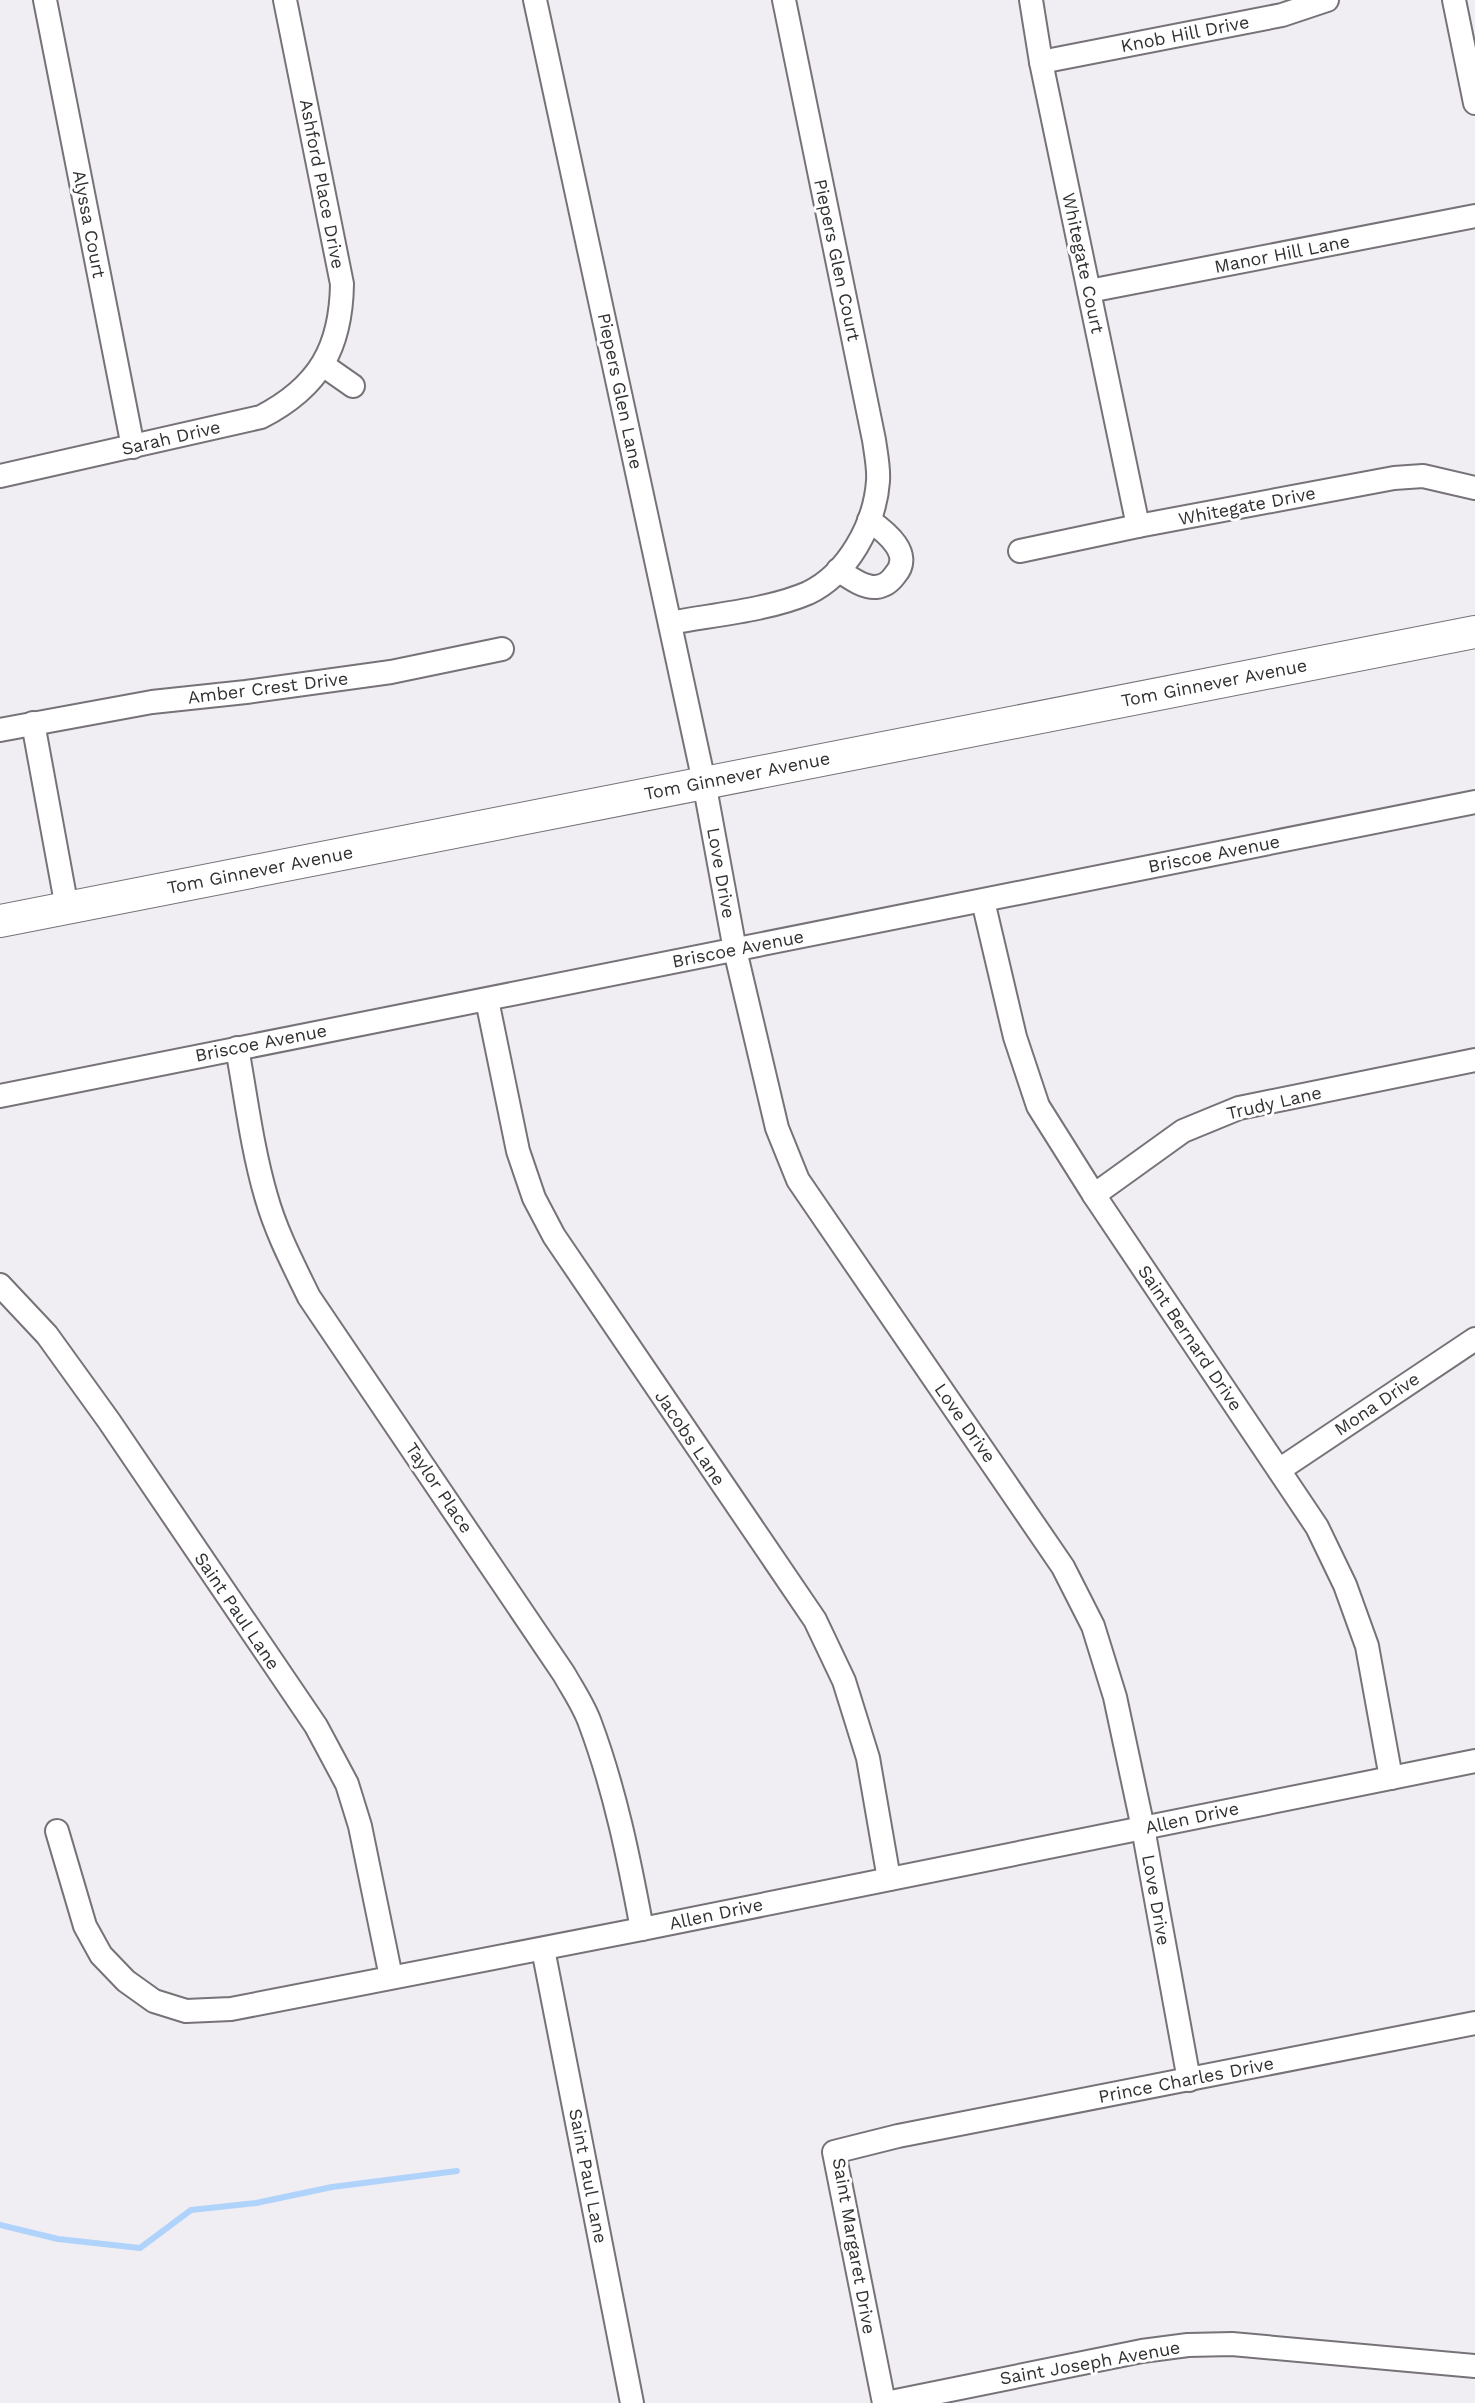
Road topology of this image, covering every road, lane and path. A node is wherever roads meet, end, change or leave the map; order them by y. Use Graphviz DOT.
graph roads {
  1 [pos="45,0"];
  2 [pos="285,0"];
  3 [pos="536,0"];
  4 [pos="784,0"];
  5 [pos="1031,0"];
  6 [pos="1327,0"];
  7 [pos="1454,0"];
  8 [pos="1041,62"];
  9 [pos="1475,103"];
  10 [pos="1475,216"];
  11 [pos="1089,291"];
  12 [pos="323,365"];
  13 [pos="353,386"];
  14 [pos="133,447"];
  15 [pos="0,476"];
  16 [pos="1475,488"];
  17 [pos="869,520"];
  18 [pos="1138,526"];
  19 [pos="1020,551"];
  20 [pos="838,570"];
  21 [pos="670,623"];
  22 [pos="1475,632"];
  23 [pos="502,649"];
  24 [pos="33,723"];
  25 [pos="0,730"];
  26 [pos="704,782"];
  27 [pos="1475,802"];
  28 [pos="983,901"];
  29 [pos="67,908"];
  30 [pos="0,921"];
  31 [pos="735,950"];
  32 [pos="488,1000"];
  33 [pos="237,1048"];
  34 [pos="1475,1060"];
  35 [pos="0,1096"];
  36 [pos="1094,1195"];
  37 [pos="0,1285"];
  38 [pos="1475,1338"];
  39 [pos="1279,1470"];
  40 [pos="1475,1761"];
  41 [pos="1391,1778"];
  42 [pos="1143,1828"];
  43 [pos="57,1831"];
  44 [pos="889,1879"];
  45 [pos="642,1929"];
  46 [pos="543,1948"];
  47 [pos="391,1977"];
  48 [pos="1475,2023"];
  49 [pos="1189,2080"];
  50 [pos="897,2136"];
  51 [pos="1475,2366"];
  52 [pos="632,2403"];
  53 [pos="885,2403"];
  1 -- 14 [label="street, Alyssa Court"];
  2 -- 12 [label="street, Ashford Place Drive"];
  3 -- 21 [label="street, Piepers Glen Lane"];
  4 -- 17 [label="street, Piepers Glen Court"];
  5 -- 8 [label="street, Whitegate Court"];
  6 -- 8 [label="street, Knob Hill Drive"];
  7 -- 9 [label="street"];
  8 -- 11 [label="street, Whitegate Court"];
  10 -- 11 [label="street, Manor Hill Lane"];
  11 -- 18 [label="street, Whitegate Court"];
  12 -- 13 [label="street"];
  12 -- 14 [label="street, Sarah Drive"];
  14 -- 15 [label="street, Sarah Drive"];
  16 -- 18 [label="street, Whitegate Drive"];
  17 -- 20 [label="street, Piepers Glen Court"];
  17 -- 20 [label="street"];
  18 -- 19 [label="street, Whitegate Drive"];
  20 -- 21 [label="street, Piepers Glen Court"];
  21 -- 26 [label="street, Piepers Glen Lane"];
  22 -- 26 [label="main road, Tom Ginnever Avenue"];
  23 -- 24 [label="street, Amber Crest Drive"];
  24 -- 25 [label="street, Amber Crest Drive"];
  24 -- 29 [label="street"];
  26 -- 29 [label="main road, Tom Ginnever Avenue"];
  26 -- 31 [label="street, Love Drive"];
  27 -- 28 [label="street, Briscoe Avenue"];
  28 -- 31 [label="street, Briscoe Avenue"];
  28 -- 36 [label="street, Saint Bernard Drive"];
  29 -- 30 [label="main road, Tom Ginnever Avenue"];
  31 -- 32 [label="street, Briscoe Avenue"];
  31 -- 42 [label="street, Love Drive"];
  32 -- 33 [label="street, Briscoe Avenue"];
  32 -- 44 [label="street, Jacobs Lane"];
  33 -- 35 [label="street, Briscoe Avenue"];
  33 -- 45 [label="street, Taylor Place"];
  34 -- 36 [label="street, Trudy Lane"];
  36 -- 39 [label="street, Saint Bernard Drive"];
  37 -- 47 [label="street, Saint Paul Lane"];
  38 -- 39 [label="street, Mona Drive"];
  39 -- 41 [label="street, Saint Bernard Drive"];
  40 -- 41 [label="street, Allen Drive"];
  41 -- 42 [label="street, Allen Drive"];
  42 -- 44 [label="street, Allen Drive"];
  42 -- 49 [label="street, Love Drive"];
  43 -- 47 [label="street, Allen Drive"];
  44 -- 45 [label="street, Allen Drive"];
  45 -- 46 [label="street, Allen Drive"];
  46 -- 47 [label="street, Allen Drive"];
  46 -- 52 [label="street, Saint Paul Lane"];
  48 -- 49 [label="street, Prince Charles Drive"];
  49 -- 50 [label="street, Prince Charles Drive"];
  50 -- 53 [label="street, Saint Margaret Drive"];
  51 -- 53 [label="street, Saint Joseph Avenue"];
}
